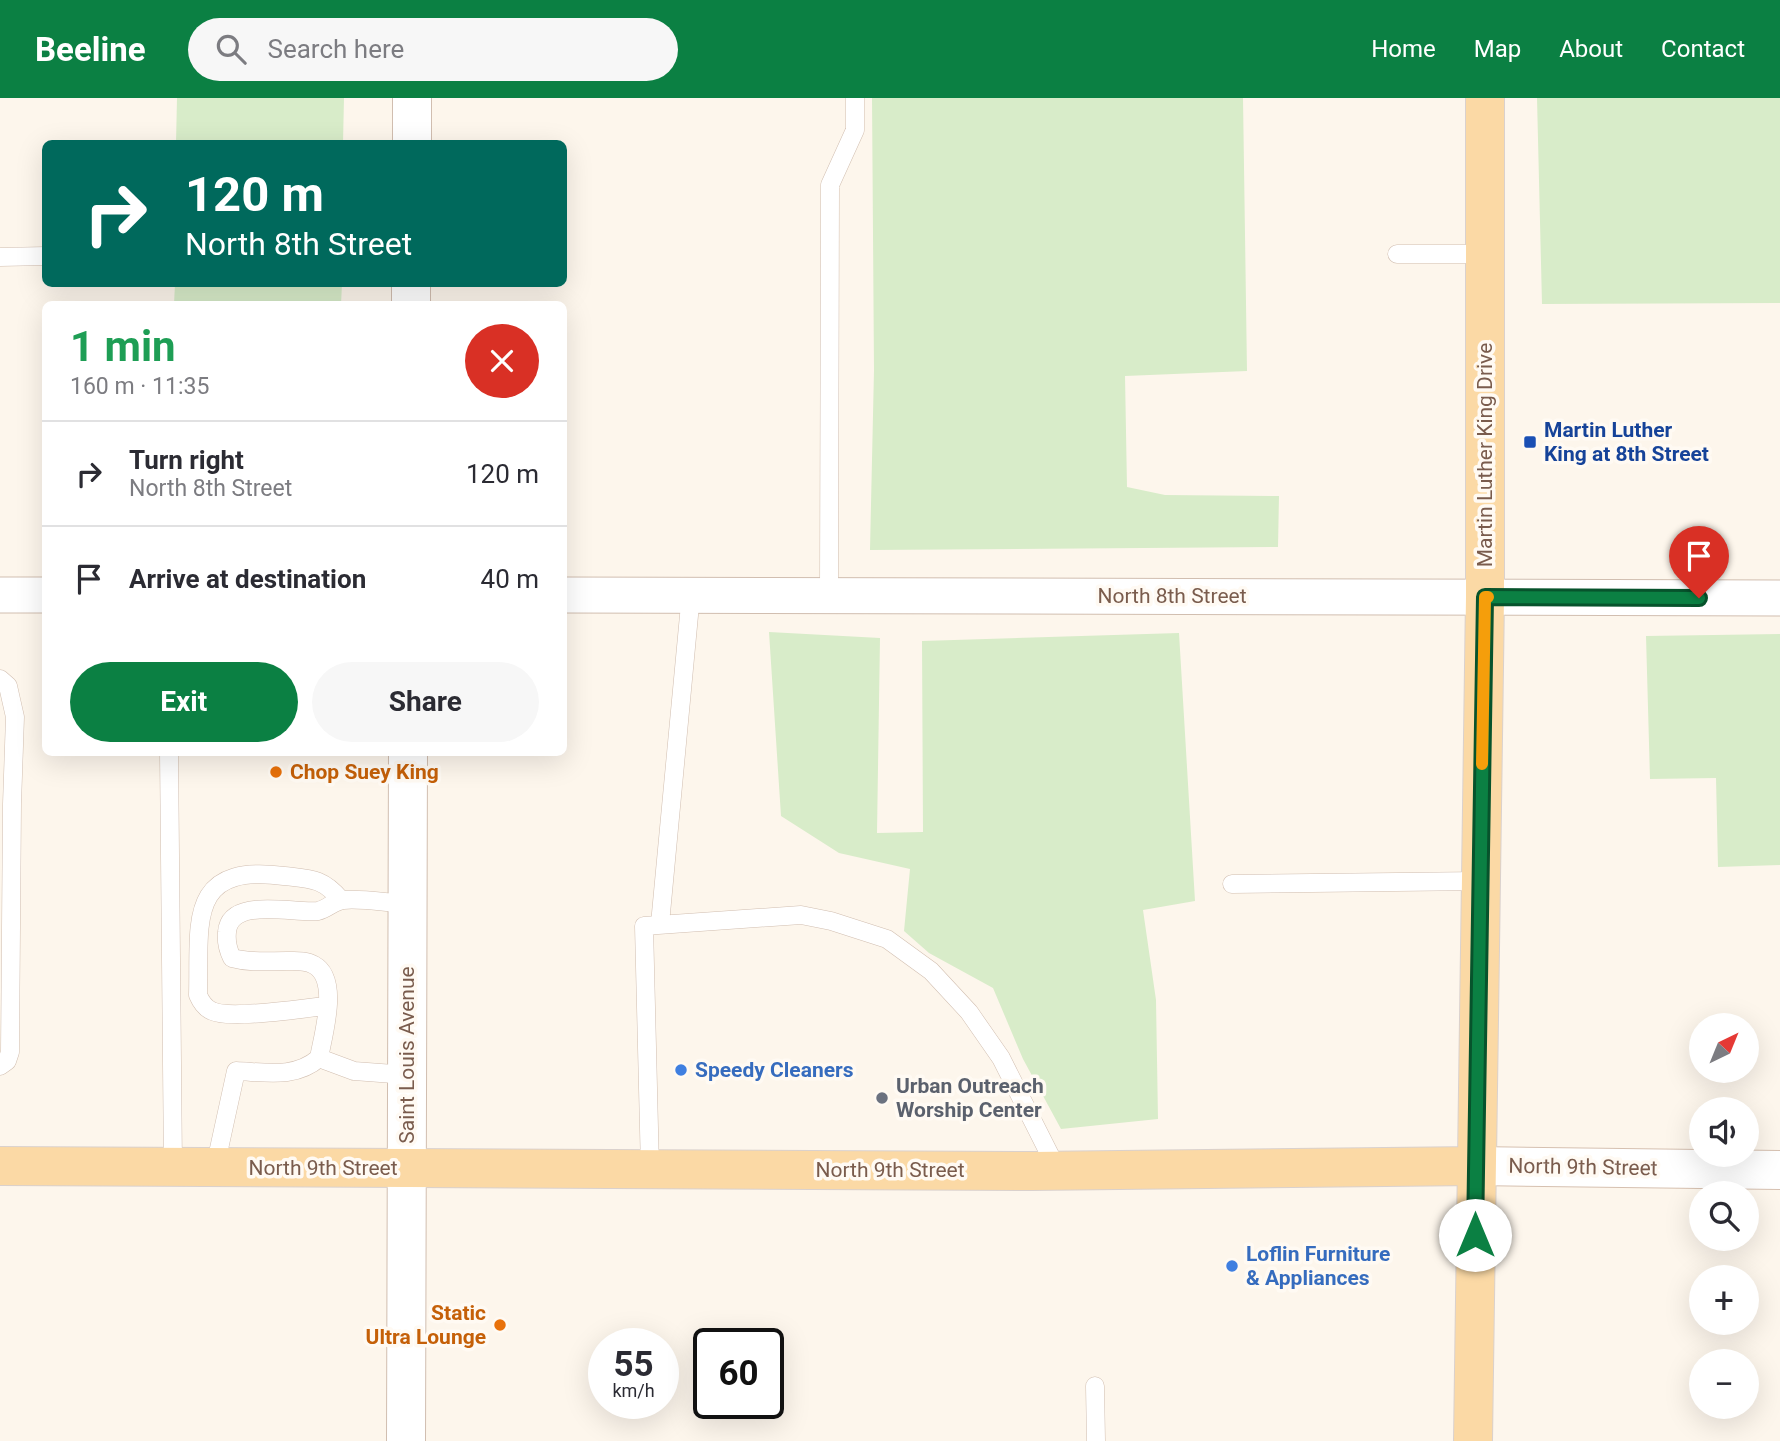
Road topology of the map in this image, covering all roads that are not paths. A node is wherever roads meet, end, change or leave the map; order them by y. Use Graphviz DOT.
graph roads {
  1 [pos="412,98"];
  2 [pos="855,98"];
  3 [pos="1485,98"];
  4 [pos="412,140"];
  5 [pos="1397,254"];
  6 [pos="1485,254"];
  7 [pos="42,256"];
  8 [pos="0,257"];
  9 [pos="691,594"];
  10 [pos="0,595"];
  11 [pos="42,595"];
  12 [pos="829,595"];
  13 [pos="567,596"];
  14 [pos="1485,597"];
  15 [pos="1780,598"];
  16 [pos="0,679"];
  17 [pos="169,756"];
  18 [pos="408,756"];
  19 [pos="1480,881"];
  20 [pos="1231,884"];
  21 [pos="341,900"];
  22 [pos="408,904"];
  23 [pos="660,924"];
  24 [pos="327,1006"];
  25 [pos="319,1058"];
  26 [pos="0,1066"];
  27 [pos="407,1075"];
  28 [pos="0,1166"];
  29 [pos="1476,1166"];
  30 [pos="173,1167"];
  31 [pos="215,1167"];
  32 [pos="407,1169"];
  33 [pos="650,1170"];
  34 [pos="1780,1170"];
  35 [pos="1058,1171"];
  36 [pos="1095,1386"];
  37 [pos="406,1441"];
  38 [pos="1096,1441"];
  39 [pos="1473,1441"];
  1 -- 4 [label="street"];
  2 -- 12 [label="lane"];
  3 -- 6 [label="main road, Martin Luther King Drive"];
  5 -- 6 [label="lane"];
  6 -- 14 [label="main road, Martin Luther King Drive"];
  7 -- 8 [label="lane"];
  9 -- 12 [label="street, North 8th Street"];
  9 -- 13 [label="street, North 8th Street"];
  9 -- 23 [label="lane"];
  10 -- 11 [label="street"];
  12 -- 14 [label="street, North 8th Street"];
  14 -- 15 [label="street, North 8th Street"];
  14 -- 19 [label="main road, Martin Luther King Drive"];
  16 -- 26 [label="lane"];
  17 -- 30 [label="lane"];
  18 -- 22 [label="street, Saint Louis Avenue"];
  19 -- 20 [label="lane"];
  19 -- 29 [label="main road, Martin Luther King Drive"];
  21 -- 22 [label="lane"];
  21 -- 24 [label="lane"];
  21 -- 24 [label="lane"];
  22 -- 27 [label="street, Saint Louis Avenue"];
  23 -- 33 [label="lane"];
  23 -- 35 [label="lane"];
  24 -- 25 [label="lane"];
  25 -- 27 [label="lane"];
  25 -- 31 [label="lane"];
  27 -- 32 [label="street, Saint Louis Avenue"];
  28 -- 30 [label="main road, North 9th Street"];
  29 -- 34 [label="street, North 9th Street"];
  29 -- 35 [label="main road, North 9th Street"];
  29 -- 39 [label="main road, Martin Luther King Drive"];
  30 -- 31 [label="main road, North 9th Street"];
  31 -- 32 [label="main road, North 9th Street"];
  32 -- 33 [label="main road, North 9th Street"];
  32 -- 37 [label="street, Saint Louis Avenue"];
  33 -- 35 [label="main road, North 9th Street"];
  36 -- 38 [label="lane"];
}
